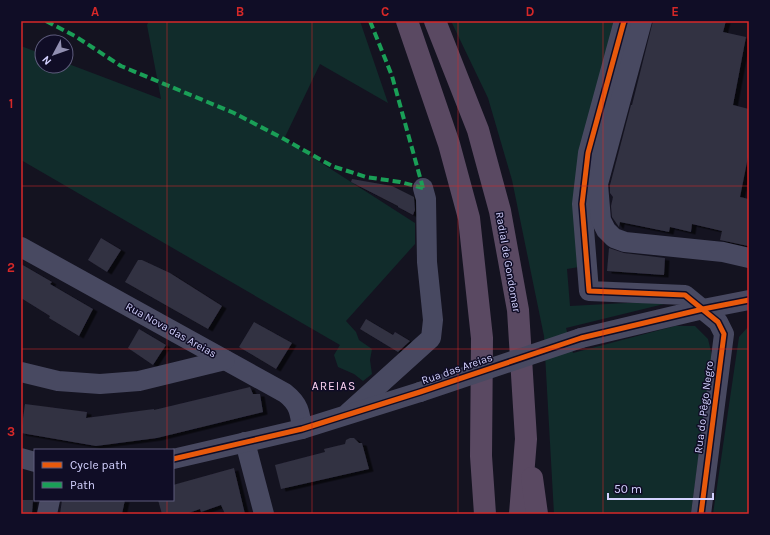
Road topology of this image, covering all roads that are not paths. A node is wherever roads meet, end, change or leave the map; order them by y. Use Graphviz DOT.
graph roads {
  1 [pos="407,21"];
  2 [pos="435,21"];
  3 [pos="624,21"];
  4 [pos="642,21"];
  5 [pos="423,188"];
  6 [pos="21,247"];
  7 [pos="749,258"];
  8 [pos="749,300"];
  9 [pos="703,309"];
  10 [pos="225,360"];
  11 [pos="21,372"];
  12 [pos="348,414"];
  13 [pos="302,429"];
  14 [pos="526,439"];
  15 [pos="245,442"];
  16 [pos="481,456"];
  17 [pos="21,458"];
  18 [pos="174,459"];
  19 [pos="34,462"];
  20 [pos="50,501"];
  21 [pos="47,514"];
  22 [pos="264,514"];
  23 [pos="472,514"];
  24 [pos="485,514"];
  25 [pos="520,514"];
  26 [pos="537,514"];
  27 [pos="701,514"];
  1 -- 16 [label="highway"];
  2 -- 14 [label="highway, Radial de Gondomar"];
  3 -- 9 [label="street, Rua do Pêgo Negro"];
  4 -- 7 [label="street"];
  5 -- 12 [label="street"];
  6 -- 10 [label="street, Rua Nova das Areias"];
  8 -- 9 [label="street, Rua das Areias"];
  9 -- 12 [label="street, Rua das Areias, bridge"];
  9 -- 27 [label="street, Rua do Pêgo Negro"];
  10 -- 11 [label="street"];
  10 -- 13 [label="street, Rua Nova das Areias"];
  12 -- 13 [label="street, Rua das Areias"];
  13 -- 15 [label="street, Rua das Areias"];
  14 -- 25 [label="highway, Radial de Gondomar"];
  14 -- 26 [label="highway"];
  15 -- 18 [label="street, Rua das Areias"];
  15 -- 22 [label="street"];
  16 -- 23 [label="highway"];
  16 -- 24 [label="highway"];
  17 -- 19 [label="street"];
  20 -- 21 [label="street"];
}
